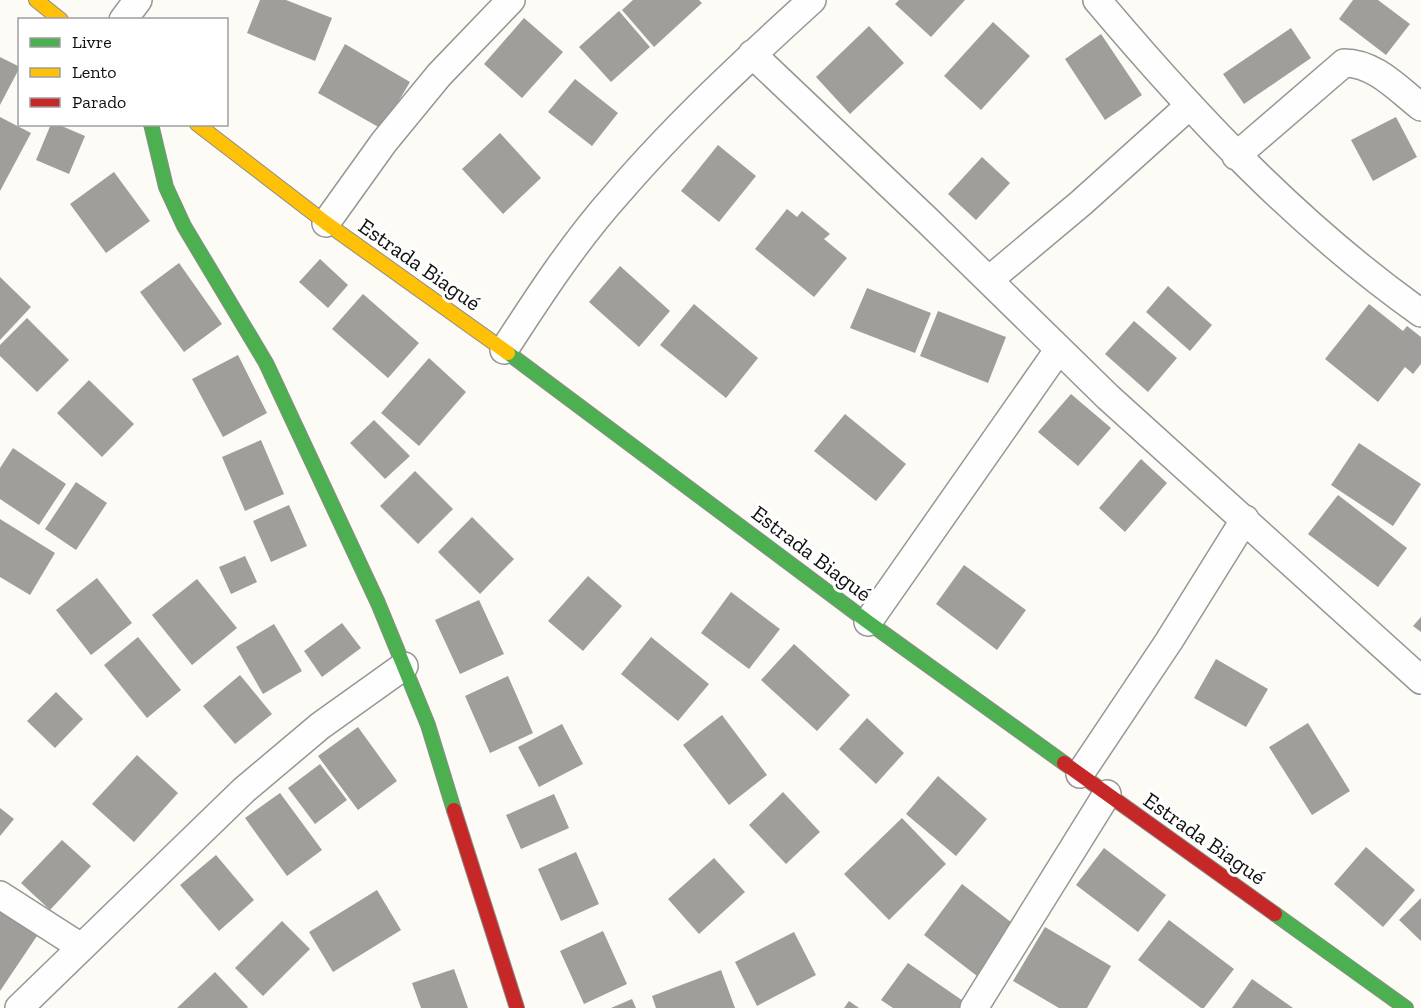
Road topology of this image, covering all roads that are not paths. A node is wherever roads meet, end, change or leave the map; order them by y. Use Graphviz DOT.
graph roads {
  1 [pos="36,0"];
  2 [pos="138,0"];
  3 [pos="511,0"];
  4 [pos="812,0"];
  5 [pos="1097,0"];
  6 [pos="58,18"];
  7 [pos="124,18"];
  8 [pos="752,54"];
  9 [pos="1189,106"];
  10 [pos="1421,107"];
  11 [pos="151,126"];
  12 [pos="200,126"];
  13 [pos="1236,156"];
  14 [pos="326,223"];
  15 [pos="989,280"];
  16 [pos="1421,313"];
  17 [pos="1059,349"];
  18 [pos="504,350"];
  19 [pos="1245,519"];
  20 [pos="868,622"];
  21 [pos="404,666"];
  22 [pos="1421,680"];
  23 [pos="1080,774"];
  24 [pos="1107,794"];
  25 [pos="0,895"];
  26 [pos="81,947"];
  27 [pos="19,1008"];
  28 [pos="517,1008"];
  29 [pos="974,1008"];
  30 [pos="1406,1008"];
  1 -- 6 [label="main road"];
  2 -- 7 [label="street"];
  3 -- 14 [label="street"];
  4 -- 8 [label="street"];
  5 -- 9 [label="street"];
  8 -- 15 [label="street"];
  8 -- 18 [label="street"];
  9 -- 13 [label="street"];
  9 -- 15 [label="street"];
  10 -- 13 [label="street"];
  11 -- 21 [label="main road"];
  12 -- 14 [label="main road, Estrada Biagué"];
  13 -- 16 [label="street"];
  14 -- 18 [label="main road, Estrada Biagué"];
  15 -- 17 [label="street"];
  17 -- 19 [label="street"];
  17 -- 20 [label="street"];
  18 -- 20 [label="main road, Estrada Biagué"];
  19 -- 22 [label="street"];
  19 -- 23 [label="street"];
  20 -- 23 [label="main road, Estrada Biagué"];
  21 -- 26 [label="street"];
  21 -- 28 [label="main road"];
  23 -- 24 [label="main road, Estrada Biagué"];
  24 -- 29 [label="street"];
  24 -- 30 [label="main road, Estrada Biagué"];
  25 -- 26 [label="street"];
  26 -- 27 [label="street"];
}
